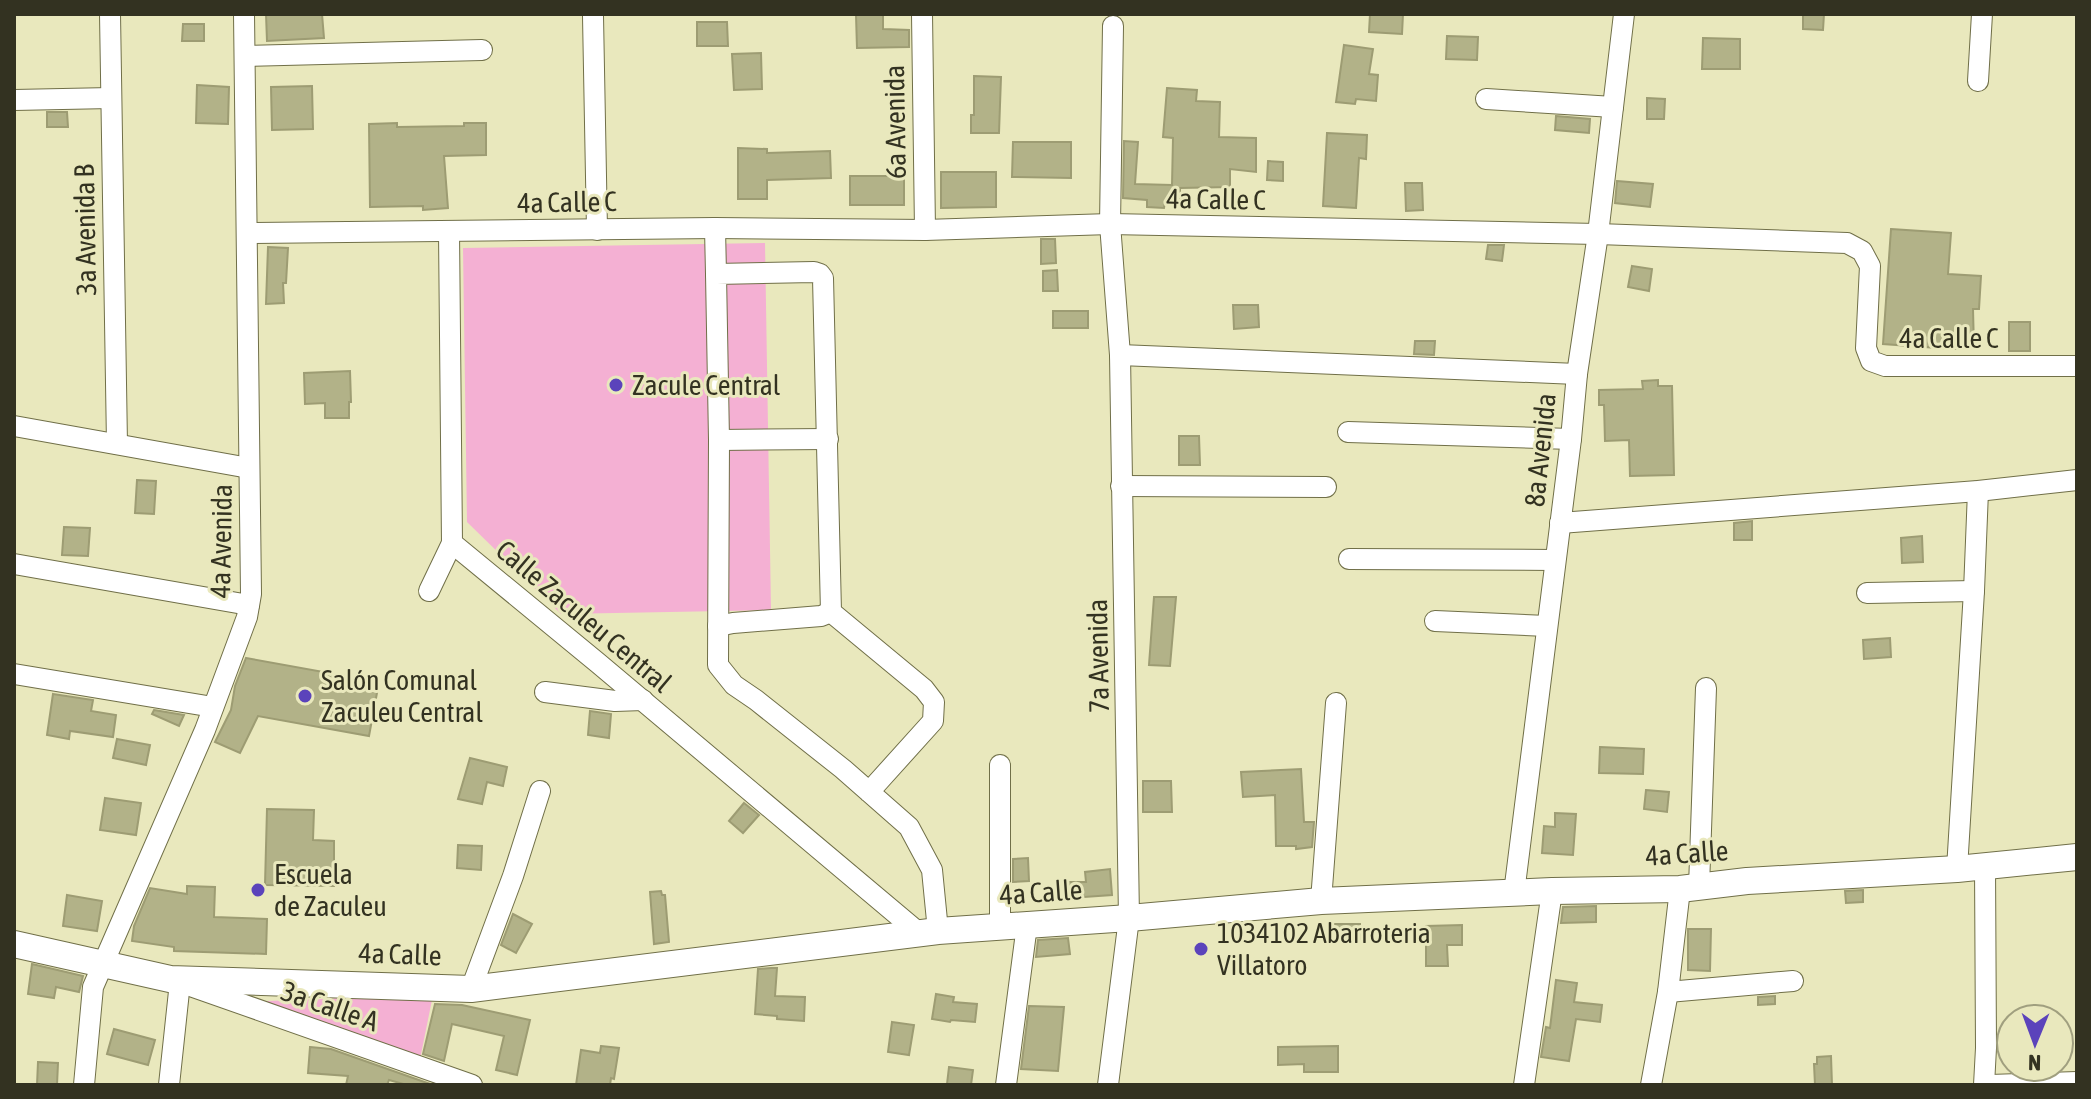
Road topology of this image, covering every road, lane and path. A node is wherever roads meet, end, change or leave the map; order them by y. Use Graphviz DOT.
graph roads {
  1 [pos="110,14"];
  2 [pos="244,14"];
  3 [pos="922,14"];
  4 [pos="1624,14"];
  5 [pos="1982,14"];
  6 [pos="593,16"];
  7 [pos="1113,26"];
  8 [pos="482,50"];
  9 [pos="245,56"];
  10 [pos="1978,81"];
  11 [pos="111,98"];
  12 [pos="1486,99"];
  13 [pos="14,100"];
  14 [pos="1613,107"];
  15 [pos="1110,224"];
  16 [pos="715,228"];
  17 [pos="597,230"];
  18 [pos="925,230"];
  19 [pos="449,231"];
  20 [pos="247,233"];
  21 [pos="1598,234"];
  22 [pos="716,274"];
  23 [pos="1120,355"];
  24 [pos="2077,366"];
  25 [pos="1577,374"];
  26 [pos="14,426"];
  27 [pos="1348,432"];
  28 [pos="828,439"];
  29 [pos="1571,439"];
  30 [pos="719,440"];
  31 [pos="117,444"];
  32 [pos="249,468"];
  33 [pos="2077,480"];
  34 [pos="1121,486"];
  35 [pos="1326,487"];
  36 [pos="1978,491"];
  37 [pos="1560,523"];
  38 [pos="452,543"];
  39 [pos="1349,559"];
  40 [pos="1555,560"];
  41 [pos="14,564"];
  42 [pos="429,591"];
  43 [pos="1974,591"];
  44 [pos="1867,593"];
  45 [pos="249,605"];
  46 [pos="831,612"];
  47 [pos="1435,621"];
  48 [pos="718,626"];
  49 [pos="1547,626"];
  50 [pos="14,674"];
  51 [pos="1706,688"];
  52 [pos="545,692"];
  53 [pos="643,700"];
  54 [pos="1336,703"];
  55 [pos="213,707"];
  56 [pos="1000,765"];
  57 [pos="540,791"];
  58 [pos="869,792"];
  59 [pos="2077,857"];
  60 [pos="1985,865"];
  61 [pos="1957,869"];
  62 [pos="1690,888"];
  63 [pos="1552,891"];
  64 [pos="1514,893"];
  65 [pos="1321,901"];
  66 [pos="1129,918"];
  67 [pos="1027,925"];
  68 [pos="1000,927"];
  69 [pos="929,932"];
  70 [pos="14,944"];
  71 [pos="102,963"];
  72 [pos="175,981"];
  73 [pos="1793,981"];
  74 [pos="471,989"];
  75 [pos="1668,992"];
  76 [pos="2077,1082"];
  77 [pos="84,1085"];
  78 [pos="169,1085"];
  79 [pos="472,1085"];
  80 [pos="1006,1085"];
  81 [pos="1108,1085"];
  82 [pos="1524,1085"];
  83 [pos="1651,1085"];
  84 [pos="1984,1085"];
  85 [pos="1990,1085"];
  1 -- 11 [label="street, 3a Avenida B"];
  2 -- 9 [label="street, 4a Avenida"];
  3 -- 18 [label="street, 6a Avenida"];
  4 -- 14 [label="street, 8a Avenida"];
  5 -- 10 [label="street"];
  6 -- 17 [label="street"];
  7 -- 15 [label="street, 7a Avenida"];
  8 -- 9 [label="street"];
  9 -- 20 [label="street, 4a Avenida"];
  11 -- 13 [label="street"];
  11 -- 31 [label="street, 3a Avenida B"];
  12 -- 14 [label="street"];
  14 -- 21 [label="street, 8a Avenida"];
  15 -- 18 [label="street, 4a Calle C"];
  15 -- 21 [label="street, 4a Calle C"];
  15 -- 23 [label="street, 7a Avenida"];
  16 -- 17 [label="street, 4a Calle C"];
  16 -- 18 [label="street, 4a Calle C"];
  16 -- 22 [label="street"];
  17 -- 19 [label="street, 4a Calle C"];
  19 -- 20 [label="street, 4a Calle C"];
  19 -- 38 [label="street, Calle Zaculeu Central"];
  20 -- 32 [label="street, 4a Avenida"];
  21 -- 24 [label="street, 4a Calle C"];
  21 -- 25 [label="street, 8a Avenida"];
  22 -- 28 [label="street"];
  22 -- 30 [label="street"];
  23 -- 25 [label="street"];
  23 -- 34 [label="street, 7a Avenida"];
  25 -- 29 [label="street, 8a Avenida"];
  26 -- 31 [label="street"];
  27 -- 29 [label="street"];
  28 -- 30 [label="street"];
  28 -- 46 [label="street"];
  29 -- 37 [label="street, 8a Avenida"];
  30 -- 48 [label="street"];
  31 -- 32 [label="street"];
  32 -- 45 [label="street, 4a Avenida"];
  33 -- 36 [label="street"];
  34 -- 35 [label="street"];
  34 -- 66 [label="street, 7a Avenida"];
  36 -- 37 [label="street"];
  36 -- 43 [label="street"];
  37 -- 40 [label="street, 8a Avenida"];
  38 -- 42 [label="street"];
  38 -- 53 [label="street, Calle Zaculeu Central"];
  39 -- 40 [label="street"];
  40 -- 49 [label="street, 8a Avenida"];
  41 -- 45 [label="street"];
  43 -- 44 [label="street"];
  43 -- 61 [label="street"];
  45 -- 55 [label="street, 4a Avenida"];
  46 -- 48 [label="street"];
  46 -- 58 [label="street"];
  47 -- 49 [label="street"];
  48 -- 58 [label="street"];
  49 -- 64 [label="street, 8a Avenida"];
  50 -- 55 [label="street"];
  51 -- 62 [label="street"];
  52 -- 53 [label="street"];
  53 -- 69 [label="street, Calle Zaculeu Central"];
  54 -- 65 [label="street"];
  55 -- 71 [label="street, 4a Avenida"];
  56 -- 68 [label="street"];
  57 -- 74 [label="street"];
  58 -- 69 [label="street"];
  59 -- 60 [label="street, 4a Calle"];
  60 -- 61 [label="street, 4a Calle"];
  60 -- 84 [label="street"];
  61 -- 62 [label="street, 4a Calle"];
  62 -- 63 [label="street, 4a Calle"];
  62 -- 75 [label="street"];
  63 -- 64 [label="street, 4a Calle"];
  63 -- 82 [label="street"];
  64 -- 65 [label="street, 4a Calle"];
  65 -- 66 [label="street, 4a Calle"];
  66 -- 67 [label="street, 4a Calle"];
  66 -- 81 [label="street, 7a Avenida"];
  67 -- 68 [label="street, 4a Calle"];
  67 -- 80 [label="street"];
  68 -- 69 [label="street, 4a Calle"];
  69 -- 74 [label="street, 4a Calle"];
  70 -- 71 [label="street, 4a Calle"];
  71 -- 72 [label="street, 4a Calle"];
  71 -- 77 [label="street, 4a Avenida"];
  72 -- 74 [label="street, 4a Calle"];
  72 -- 78 [label="street"];
  72 -- 79 [label="street, 3a Calle A"];
  73 -- 75 [label="street"];
  75 -- 83 [label="street"];
  76 -- 85 [label="street"];
}
